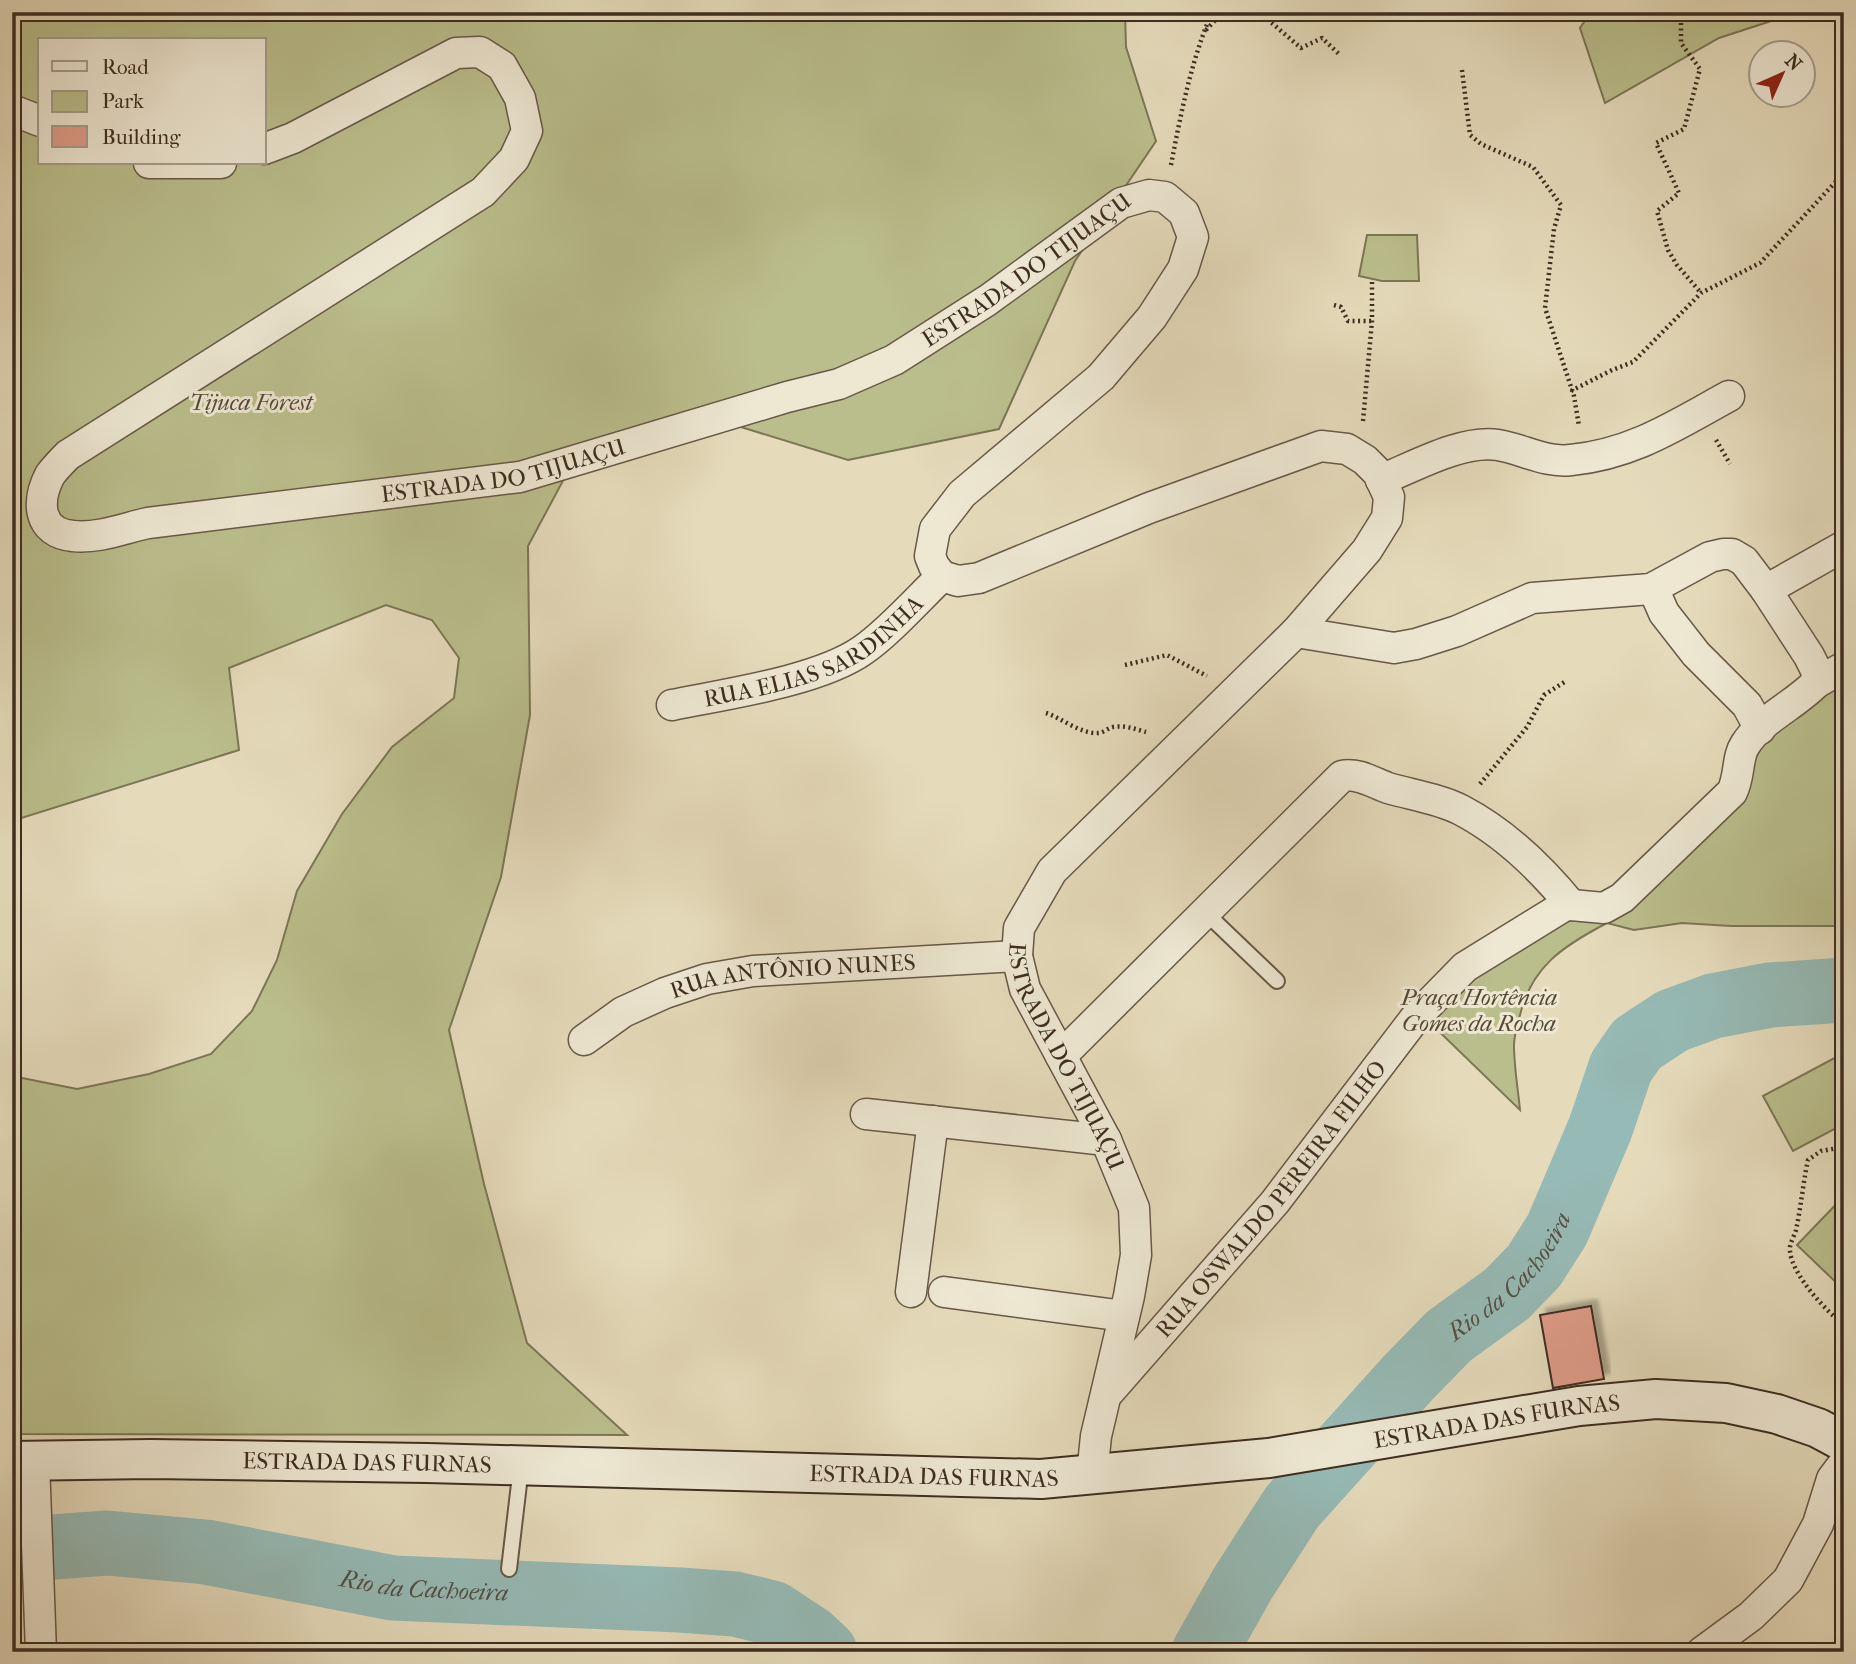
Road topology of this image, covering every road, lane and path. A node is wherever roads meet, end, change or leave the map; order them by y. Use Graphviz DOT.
graph roads {
  1 [pos="1212,12"];
  2 [pos="1223,12"];
  3 [pos="1259,12"];
  4 [pos="1681,12"];
  5 [pos="1203,33"];
  6 [pos="1339,54"];
  7 [pos="1462,70"];
  8 [pos="12,110"];
  9 [pos="38,120"];
  10 [pos="266,148"];
  11 [pos="1844,173"];
  12 [pos="1165,197"];
  13 [pos="1372,280"];
  14 [pos="1701,293"];
  15 [pos="1334,306"];
  16 [pos="1372,321"];
  17 [pos="1571,391"];
  18 [pos="1729,396"];
  19 [pos="1360,457"];
  20 [pos="1585,458"];
  21 [pos="1381,480"];
  22 [pos="1844,546"];
  23 [pos="942,576"];
  24 [pos="1653,588"];
  25 [pos="1766,590"];
  26 [pos="1296,632"];
  27 [pos="1125,665"];
  28 [pos="1844,667"];
  29 [pos="1566,681"];
  30 [pos="1816,683"];
  31 [pos="1236,691"];
  32 [pos="672,705"];
  33 [pos="1046,713"];
  34 [pos="1760,729"];
  35 [pos="1178,748"];
  36 [pos="1459,808"];
  37 [pos="1571,905"];
  38 [pos="1205,912"];
  39 [pos="1017,957"];
  40 [pos="1277,981"];
  41 [pos="584,1040"];
  42 [pos="1061,1056"];
  43 [pos="866,1114"];
  44 [pos="933,1121"];
  45 [pos="1106,1140"];
  46 [pos="1844,1147"];
  47 [pos="911,1292"];
  48 [pos="944,1292"];
  49 [pos="1124,1315"];
  50 [pos="1844,1325"];
  51 [pos="1106,1395"];
  52 [pos="1844,1442"];
  53 [pos="23,1461"];
  54 [pos="1844,1463"];
  55 [pos="522,1466"];
  56 [pos="1092,1475"];
  57 [pos="509,1569"];
  58 [pos="40,1638"];
  59 [pos="1702,1652"];
  1 -- 5 [label="path"];
  2 -- 5 [label="path"];
  3 -- 6 [label="path"];
  4 -- 14 [label="path"];
  5 -- 12 [label="path"];
  7 -- 17 [label="path"];
  8 -- 9 [label="street"];
  10 -- 12 [label="street, ESTRADA DO TIJUAÇU"];
  11 -- 14 [label="path"];
  12 -- 23 [label="street, ESTRADA DO TIJUAÇU"];
  13 -- 16 [label="path"];
  14 -- 17 [label="path"];
  15 -- 16 [label="path"];
  16 -- 19 [label="path"];
  17 -- 20 [label="path"];
  18 -- 20 [label="street"];
  19 -- 21 [label="street"];
  19 -- 23 [label="street"];
  20 -- 21 [label="street"];
  21 -- 26 [label="street, ESTRADA DO TIJUAÇU"];
  22 -- 25 [label="street"];
  23 -- 32 [label="street, RUA ELIAS SARDINHA"];
  24 -- 25 [label="street"];
  24 -- 26 [label="street"];
  24 -- 34 [label="street"];
  25 -- 30 [label="street"];
  26 -- 31 [label="street, ESTRADA DO TIJUAÇU"];
  27 -- 31 [label="path"];
  28 -- 30 [label="street"];
  29 -- 36 [label="path"];
  30 -- 34 [label="street"];
  31 -- 35 [label="street, ESTRADA DO TIJUAÇU"];
  33 -- 35 [label="path"];
  34 -- 37 [label="street"];
  35 -- 39 [label="street, ESTRADA DO TIJUAÇU"];
  36 -- 37 [label="street"];
  36 -- 38 [label="street"];
  37 -- 51 [label="street, RUA OSWALDO PEREIRA FILHO"];
  38 -- 40 [label="lane"];
  38 -- 42 [label="street"];
  39 -- 41 [label="street, RUA ANTÔNIO NUNES"];
  39 -- 42 [label="street, ESTRADA DO TIJUAÇU"];
  42 -- 45 [label="street, ESTRADA DO TIJUAÇU"];
  43 -- 44 [label="street"];
  44 -- 45 [label="street"];
  44 -- 47 [label="street"];
  45 -- 49 [label="street, ESTRADA DO TIJUAÇU"];
  46 -- 50 [label="path"];
  48 -- 49 [label="street"];
  49 -- 51 [label="street, ESTRADA DO TIJUAÇU"];
  51 -- 56 [label="street, ESTRADA DO TIJUAÇU"];
  52 -- 56 [label="main road, ESTRADA DAS FURNAS"];
  53 -- 55 [label="main road, ESTRADA DAS FURNAS"];
  53 -- 58 [label="street"];
  54 -- 59 [label="street"];
  55 -- 56 [label="main road, ESTRADA DAS FURNAS"];
  55 -- 57 [label="lane"];
}
